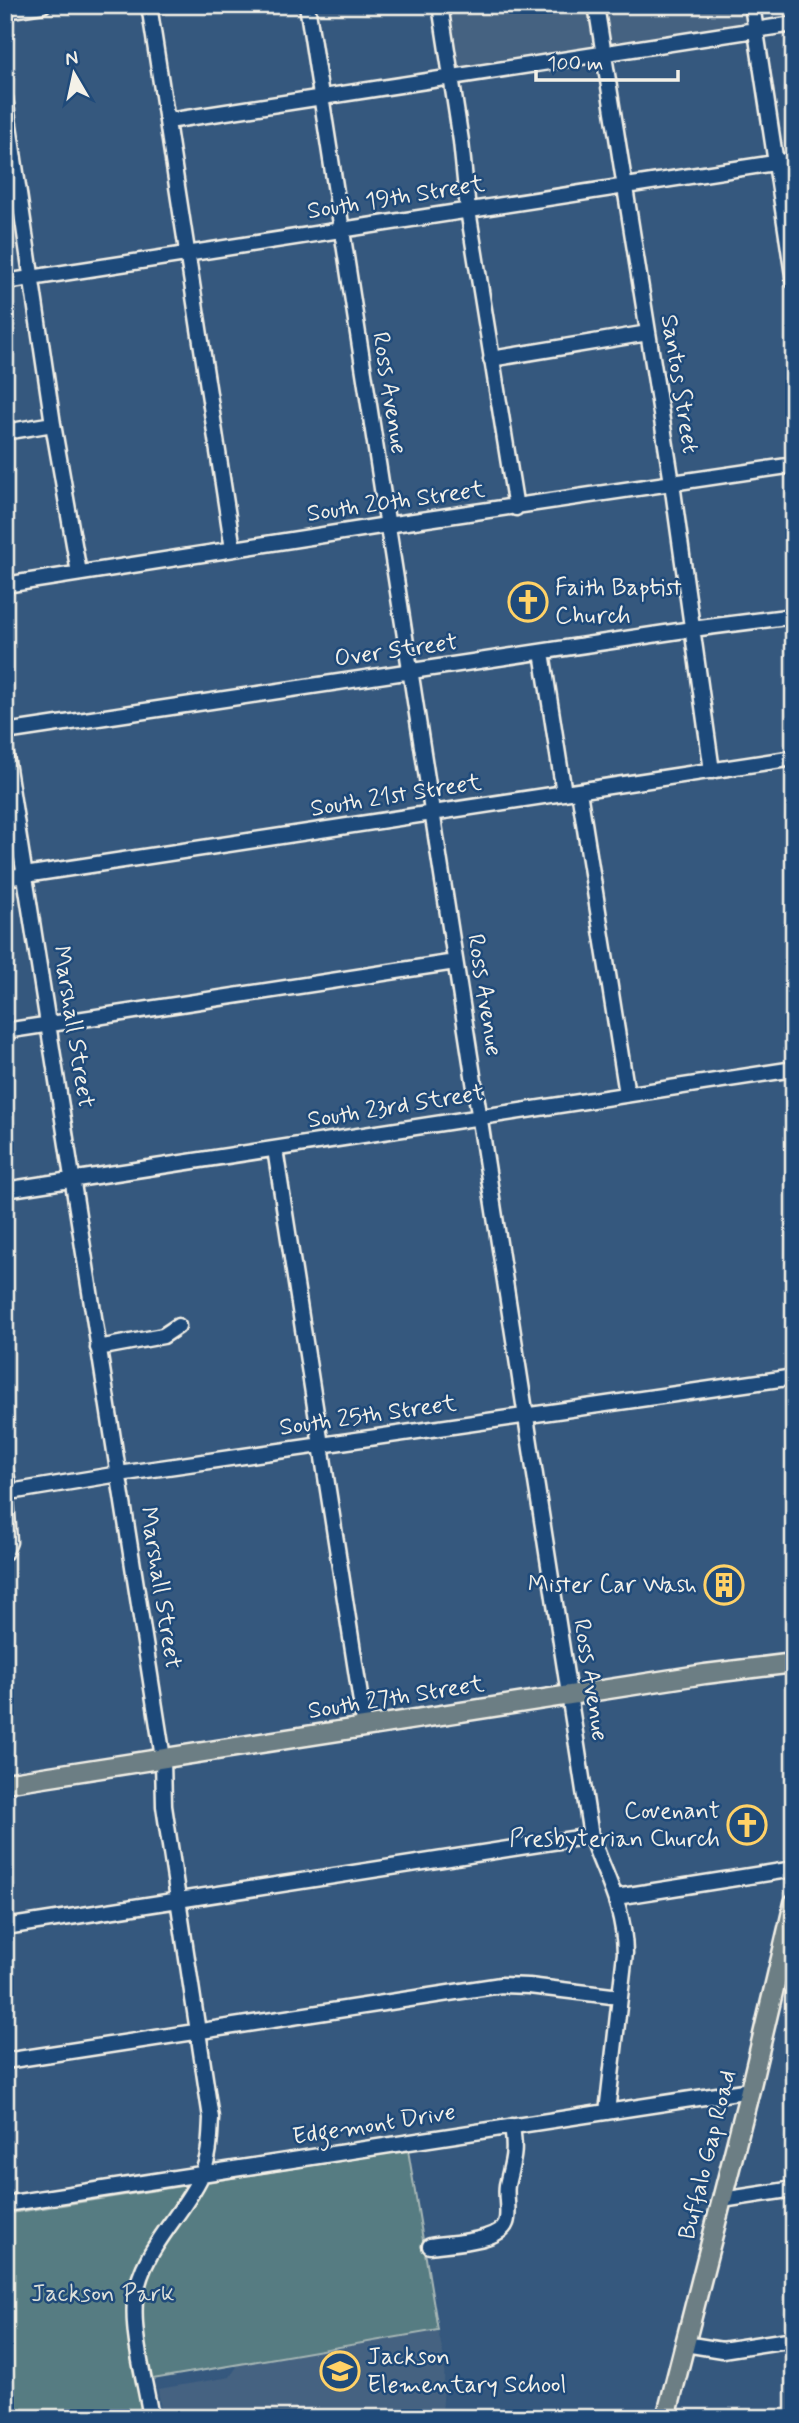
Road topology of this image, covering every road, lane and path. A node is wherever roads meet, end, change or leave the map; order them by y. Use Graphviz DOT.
graph roads {
  1 [pos="43,5"];
  2 [pos="149,5"];
  3 [pos="307,5"];
  4 [pos="440,5"];
  5 [pos="596,5"];
  6 [pos="752,5"];
  7 [pos="5,11"];
  8 [pos="794,24"];
  9 [pos="756,29"];
  10 [pos="603,52"];
  11 [pos="451,78"];
  12 [pos="320,96"];
  13 [pos="5,98"];
  14 [pos="167,121"];
  15 [pos="794,160"];
  16 [pos="776,163"];
  17 [pos="624,187"];
  18 [pos="468,210"];
  19 [pos="341,230"];
  20 [pos="188,254"];
  21 [pos="31,278"];
  22 [pos="5,282"];
  23 [pos="794,282"];
  24 [pos="648,333"];
  25 [pos="491,359"];
  26 [pos="53,424"];
  27 [pos="5,432"];
  28 [pos="794,466"];
  29 [pos="672,483"];
  30 [pos="516,508"];
  31 [pos="387,525"];
  32 [pos="233,549"];
  33 [pos="79,573"];
  34 [pos="5,585"];
  35 [pos="794,616"];
  36 [pos="692,629"];
  37 [pos="542,652"];
  38 [pos="410,672"];
  39 [pos="5,732"];
  40 [pos="5,749"];
  41 [pos="794,758"];
  42 [pos="712,771"];
  43 [pos="579,791"];
  44 [pos="564,793"];
  45 [pos="433,813"];
  46 [pos="26,875"];
  47 [pos="5,878"];
  48 [pos="455,962"];
  49 [pos="49,1024"];
  50 [pos="5,1031"];
  51 [pos="794,1069"];
  52 [pos="627,1094"];
  53 [pos="481,1117"];
  54 [pos="275,1149"];
  55 [pos="73,1180"];
  56 [pos="5,1190"];
  57 [pos="178,1326"];
  58 [pos="98,1348"];
  59 [pos="794,1377"];
  60 [pos="527,1415"];
  61 [pos="323,1446"];
  62 [pos="5,1469"];
  63 [pos="119,1474"];
  64 [pos="10,1492"];
  65 [pos="5,1552"];
  66 [pos="794,1663"];
  67 [pos="569,1696"];
  68 [pos="365,1728"];
  69 [pos="163,1758"];
  70 [pos="5,1783"];
  71 [pos="591,1836"];
  72 [pos="794,1869"];
  73 [pos="616,1897"];
  74 [pos="179,1899"];
  75 [pos="793,1907"];
  76 [pos="5,1927"];
  77 [pos="620,1997"];
  78 [pos="198,2030"];
  79 [pos="5,2061"];
  80 [pos="750,2090"];
  81 [pos="607,2112"];
  82 [pos="512,2126"];
  83 [pos="202,2176"];
  84 [pos="794,2189"];
  85 [pos="722,2200"];
  86 [pos="5,2204"];
  87 [pos="430,2245"];
  88 [pos="794,2340"];
  89 [pos="685,2344"];
  90 [pos="151,2418"];
  91 [pos="666,2418"];
  1 -- 7 [label="street"];
  2 -- 14 [label="street"];
  3 -- 12 [label="street, Ross Avenue"];
  4 -- 11 [label="street"];
  5 -- 10 [label="street, Santos Street"];
  6 -- 9 [label="street"];
  8 -- 9 [label="street"];
  9 -- 10 [label="street"];
  9 -- 16 [label="street"];
  10 -- 11 [label="street"];
  10 -- 17 [label="street, Santos Street"];
  11 -- 12 [label="street"];
  11 -- 18 [label="street"];
  12 -- 14 [label="street"];
  12 -- 19 [label="street, Ross Avenue"];
  13 -- 21 [label="street"];
  14 -- 20 [label="street"];
  15 -- 16 [label="street, South 19th Street"];
  16 -- 17 [label="street, South 19th Street"];
  16 -- 23 [label="street"];
  17 -- 18 [label="street, South 19th Street"];
  17 -- 24 [label="street, Santos Street"];
  18 -- 19 [label="street, South 19th Street"];
  18 -- 25 [label="street"];
  19 -- 20 [label="street, South 19th Street"];
  19 -- 31 [label="street, Ross Avenue"];
  20 -- 21 [label="street, South 19th Street"];
  20 -- 32 [label="street"];
  21 -- 22 [label="street, South 19th Street"];
  21 -- 26 [label="street"];
  24 -- 25 [label="street"];
  24 -- 29 [label="street, Santos Street"];
  25 -- 30 [label="street"];
  26 -- 27 [label="street"];
  26 -- 33 [label="street"];
  28 -- 29 [label="street, South 20th Street"];
  29 -- 30 [label="street, South 20th Street"];
  29 -- 36 [label="street, Santos Street"];
  30 -- 31 [label="street, South 20th Street"];
  31 -- 32 [label="street, South 20th Street"];
  31 -- 38 [label="street, Ross Avenue"];
  32 -- 33 [label="street, South 20th Street"];
  33 -- 34 [label="street, South 20th Street"];
  35 -- 36 [label="street, Over Street"];
  36 -- 37 [label="street, Over Street"];
  36 -- 42 [label="street, Santos Street"];
  37 -- 38 [label="street, Over Street"];
  37 -- 44 [label="street"];
  38 -- 39 [label="street, Over Street"];
  38 -- 45 [label="street, Ross Avenue"];
  40 -- 46 [label="street, Marshall Street"];
  41 -- 42 [label="street, South 21st Street"];
  42 -- 43 [label="street, South 21st Street"];
  43 -- 44 [label="street, South 21st Street"];
  43 -- 52 [label="street"];
  44 -- 45 [label="street, South 21st Street"];
  45 -- 46 [label="street, South 21st Street"];
  45 -- 48 [label="street, Ross Avenue"];
  46 -- 47 [label="street, South 21st Street"];
  46 -- 49 [label="street, Marshall Street"];
  48 -- 49 [label="street"];
  48 -- 53 [label="street, Ross Avenue"];
  49 -- 50 [label="street"];
  49 -- 55 [label="street, Marshall Street"];
  51 -- 52 [label="street, South 23rd Street"];
  52 -- 53 [label="street, South 23rd Street"];
  53 -- 54 [label="street, South 23rd Street"];
  53 -- 60 [label="street, Ross Avenue"];
  54 -- 55 [label="street, South 23rd Street"];
  54 -- 61 [label="street"];
  55 -- 56 [label="street, South 23rd Street"];
  55 -- 58 [label="street, Marshall Street"];
  57 -- 58 [label="street"];
  58 -- 63 [label="street, Marshall Street"];
  59 -- 60 [label="street, South 25th Street"];
  60 -- 61 [label="street, South 25th Street"];
  60 -- 67 [label="street, Ross Avenue"];
  61 -- 63 [label="street, South 25th Street"];
  61 -- 68 [label="street"];
  62 -- 64 [label="street"];
  63 -- 64 [label="street, South 25th Street"];
  63 -- 69 [label="street, Marshall Street"];
  64 -- 65 [label="street"];
  66 -- 67 [label="main road, South 27th Street"];
  67 -- 68 [label="main road, South 27th Street"];
  67 -- 71 [label="street, Ross Avenue"];
  68 -- 69 [label="main road, South 27th Street"];
  69 -- 70 [label="main road, South 27th Street"];
  69 -- 74 [label="street, Marshall Street"];
  71 -- 73 [label="street, Ross Avenue"];
  71 -- 74 [label="street"];
  72 -- 73 [label="street"];
  73 -- 77 [label="street, Ross Avenue"];
  74 -- 76 [label="street"];
  74 -- 78 [label="street, Marshall Street"];
  75 -- 80 [label="main road, Buffalo Gap Road"];
  77 -- 78 [label="street"];
  77 -- 81 [label="street, Ross Avenue"];
  78 -- 79 [label="street"];
  78 -- 83 [label="street, Marshall Street"];
  80 -- 81 [label="street, Edgemont Drive"];
  80 -- 85 [label="main road, Buffalo Gap Road"];
  81 -- 82 [label="street, Edgemont Drive"];
  82 -- 83 [label="street, Edgemont Drive"];
  82 -- 87 [label="street"];
  83 -- 86 [label="street, Edgemont Drive"];
  83 -- 90 [label="street, Marshall Street"];
  84 -- 85 [label="street"];
  85 -- 89 [label="main road, Buffalo Gap Road"];
  88 -- 89 [label="street"];
  89 -- 91 [label="main road, Buffalo Gap Road"];
}
